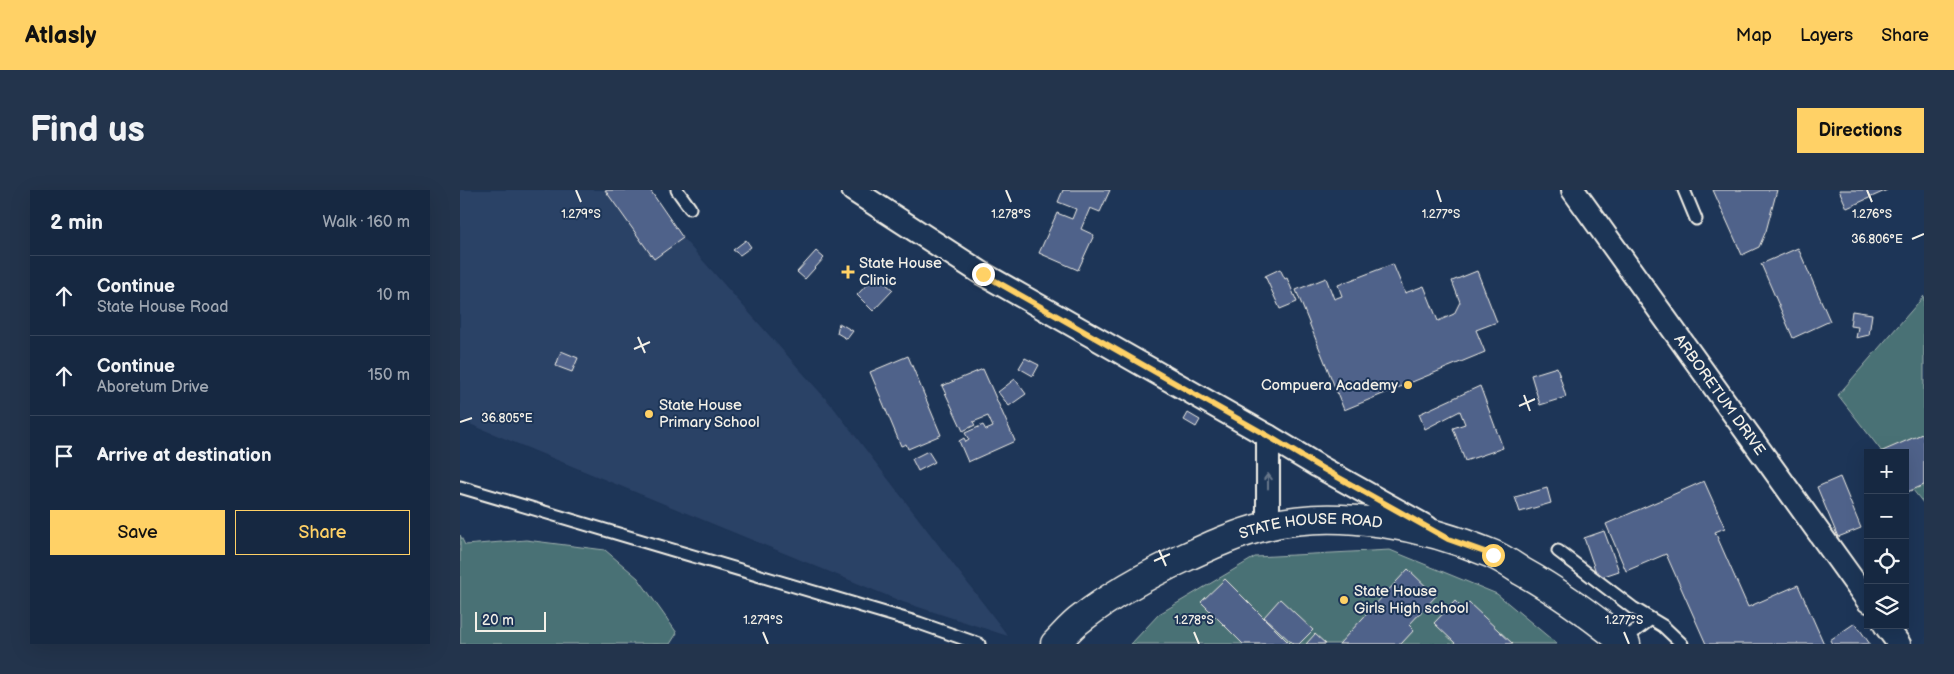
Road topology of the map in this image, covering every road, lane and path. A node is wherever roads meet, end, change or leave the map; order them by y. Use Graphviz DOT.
graph roads {
  1 [pos="677,190"];
  2 [pos="852,190"];
  3 [pos="1573,190"];
  4 [pos="1684,190"];
  5 [pos="690,208"];
  6 [pos="1696,219"];
  7 [pos="1268,436"];
  8 [pos="460,487"];
  9 [pos="1268,526"];
  10 [pos="1448,539"];
  11 [pos="1558,551"];
  12 [pos="1864,595"];
  13 [pos="1650,619"];
  14 [pos="1888,629"];
  15 [pos="1624,642"];
  16 [pos="979,644"];
  17 [pos="1055,644"];
  18 [pos="1682,644"];
  19 [pos="1899,644"];
  1 -- 5 [label="lane"];
  2 -- 7 [label="street"];
  3 -- 12 [label="street, ARBORETUM DRIVE"];
  4 -- 6 [label="lane"];
  9 -- 7 [label="street, one-way"];
  7 -- 10 [label="street"];
  8 -- 16 [label="lane"];
  9 -- 10 [label="street, STATE HOUSE ROAD"];
  9 -- 17 [label="street, STATE HOUSE ROAD"];
  10 -- 15 [label="street, STATE HOUSE ROAD"];
  11 -- 13 [label="lane"];
  13 -- 15 [label="lane"];
  13 -- 18 [label="lane"];
  14 -- 19 [label="street"];
}
